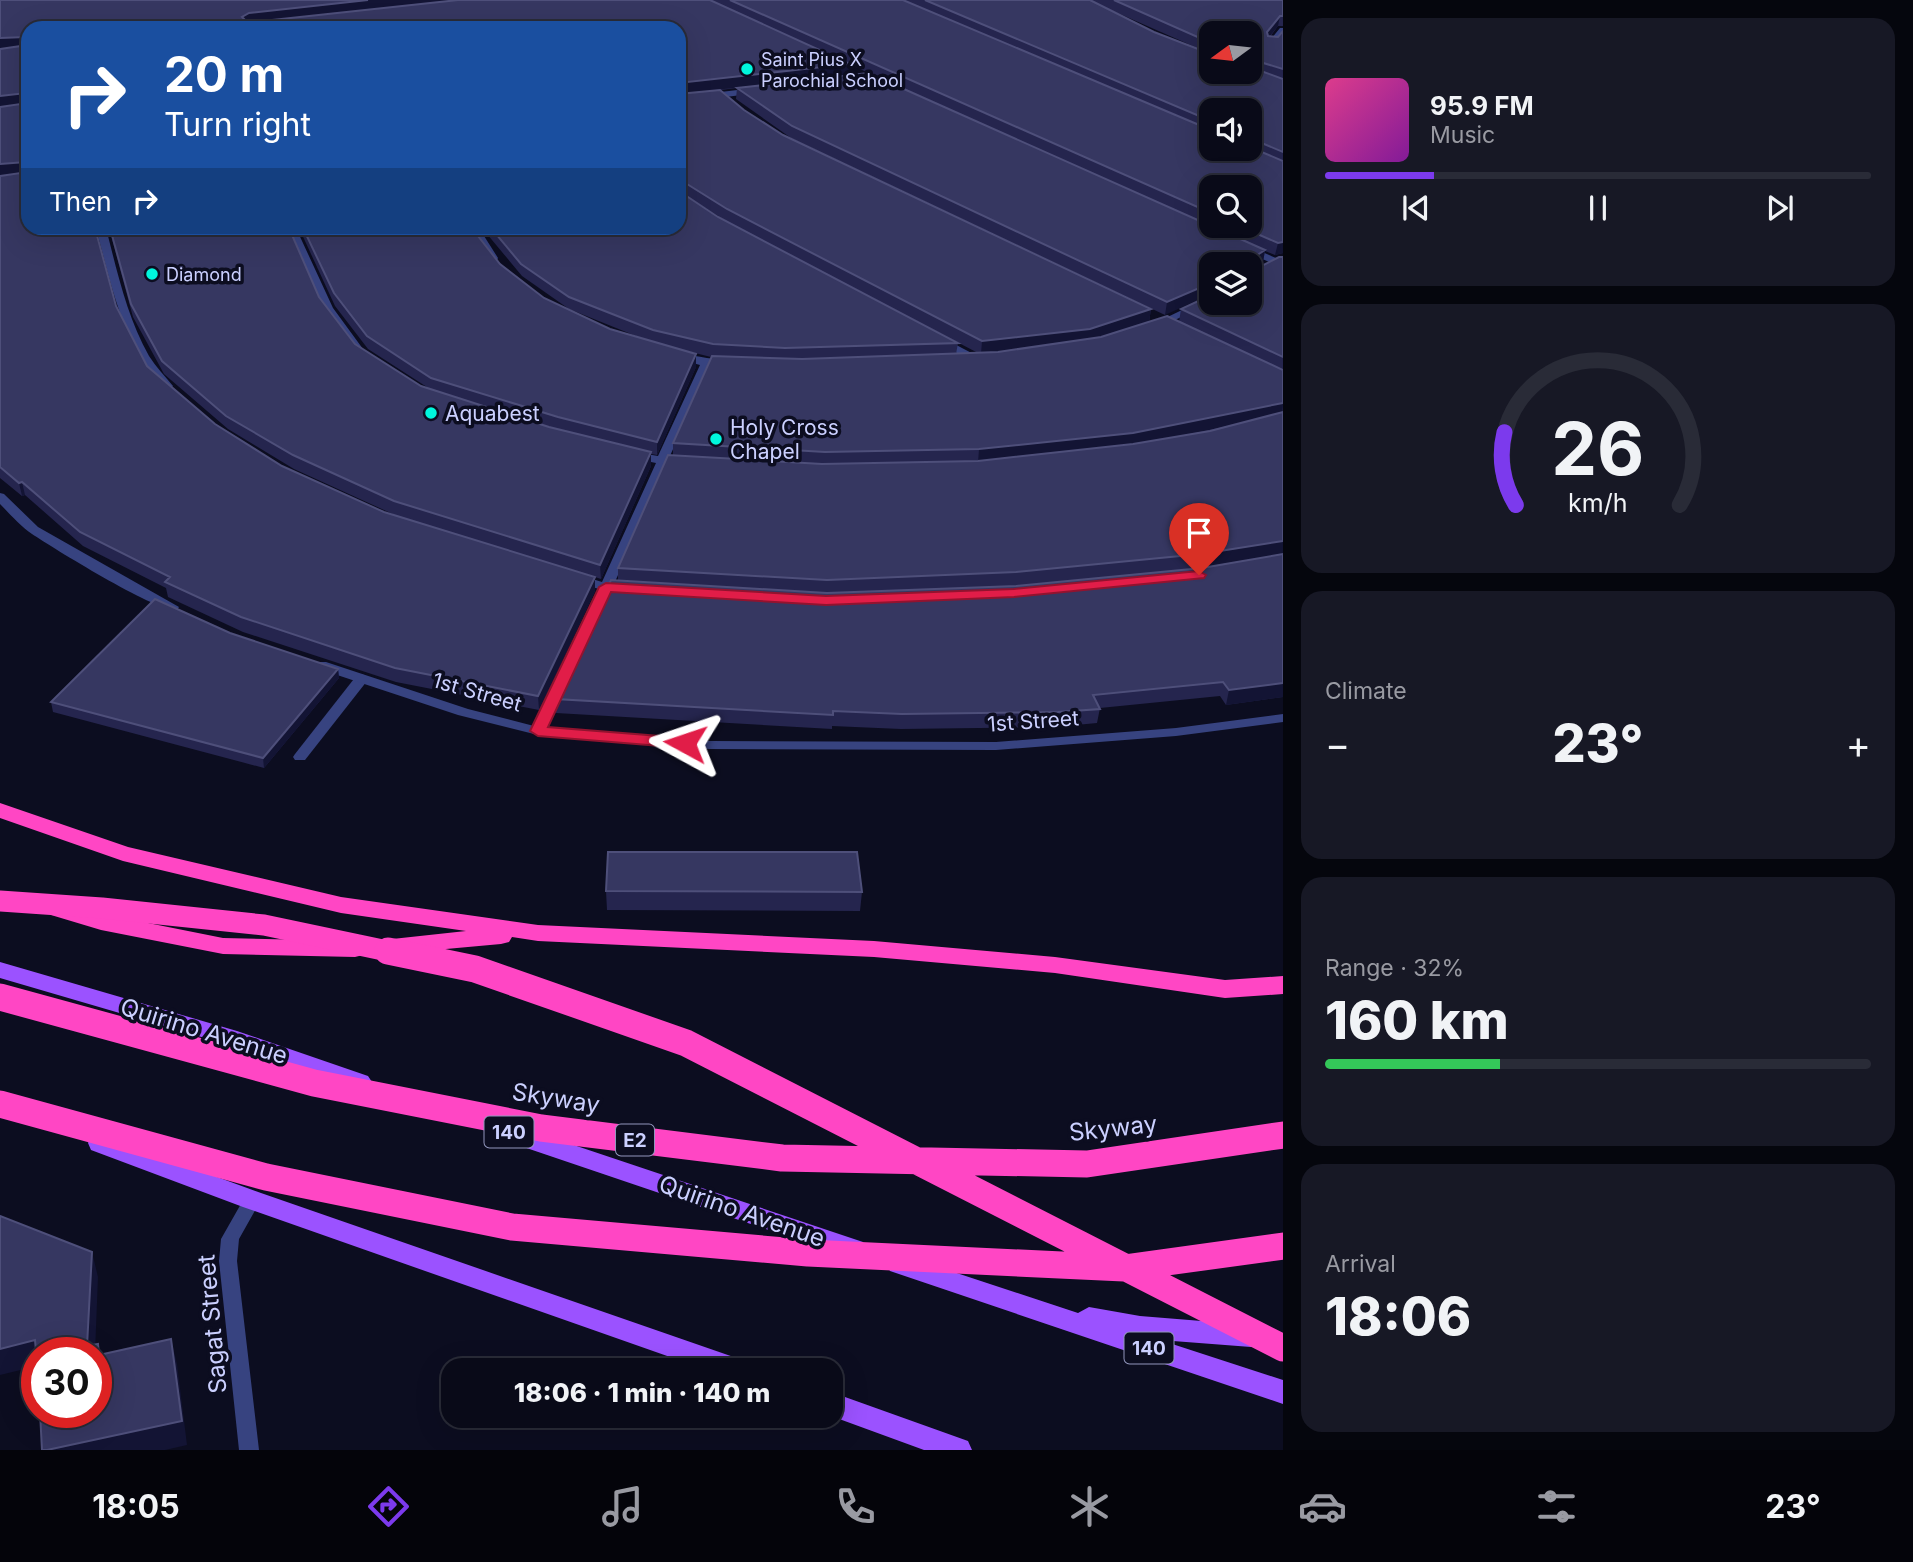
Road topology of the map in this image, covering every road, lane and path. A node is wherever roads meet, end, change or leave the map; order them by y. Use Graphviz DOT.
graph roads {
  1 [pos="1283,30"];
  2 [pos="1271,44"];
  3 [pos="762,90"];
  4 [pos="686,100"];
  5 [pos="103,235"];
  6 [pos="294,235"];
  7 [pos="478,235"];
  8 [pos="1239,245"];
  9 [pos="1277,263"];
  10 [pos="502,265"];
  11 [pos="1199,305"];
  12 [pos="1156,316"];
  13 [pos="1168,321"];
  14 [pos="1180,327"];
  15 [pos="1142,330"];
  16 [pos="930,335"];
  17 [pos="666,353"];
  18 [pos="993,359"];
  19 [pos="373,360"];
  20 [pos="979,361"];
  21 [pos="953,362"];
  22 [pos="706,363"];
  23 [pos="743,366"];
  24 [pos="176,393"];
  25 [pos="621,452"];
  26 [pos="661,462"];
  27 [pos="697,465"];
  28 [pos="0,497"];
  29 [pos="557,573"];
  30 [pos="606,587"];
  31 [pos="634,589"];
  32 [pos="188,614"];
  33 [pos="302,658"];
  34 [pos="362,678"];
  35 [pos="1283,718"];
  36 [pos="538,731"];
  37 [pos="300,757"];
  38 [pos="0,810"];
  39 [pos="0,891"];
  40 [pos="0,901"];
  41 [pos="538,933"];
  42 [pos="0,970"];
  43 [pos="1283,985"];
  44 [pos="0,998"];
  45 [pos="0,1105"];
  46 [pos="1283,1135"];
  47 [pos="252,1199"];
  48 [pos="1283,1245"];
  49 [pos="1014,1303"];
  50 [pos="1283,1338"];
  51 [pos="1283,1348"];
  52 [pos="705,1358"];
  53 [pos="1283,1392"];
  54 [pos="843,1408"];
  55 [pos="248,1450"];
  56 [pos="958,1450"];
  1 -- 2 [label="street"];
  3 -- 4 [label="street"];
  5 -- 24 [label="street"];
  6 -- 19 [label="street"];
  7 -- 10 [label="street"];
  8 -- 9 [label="street"];
  11 -- 13 [label="street"];
  12 -- 13 [label="street"];
  13 -- 14 [label="street"];
  13 -- 15 [label="street"];
  16 -- 20 [label="street"];
  17 -- 22 [label="street"];
  18 -- 20 [label="street"];
  20 -- 21 [label="street"];
  22 -- 23 [label="street"];
  22 -- 26 [label="street"];
  25 -- 26 [label="street"];
  26 -- 27 [label="street"];
  26 -- 30 [label="street"];
  28 -- 32 [label="street"];
  29 -- 30 [label="street"];
  30 -- 31 [label="street"];
  30 -- 36 [label="street"];
  33 -- 34 [label="street, 1st Street"];
  34 -- 36 [label="street, 1st Street"];
  34 -- 37 [label="street"];
  35 -- 36 [label="street, 1st Street"];
  38 -- 41 [label="highway"];
  39 -- 41 [label="highway"];
  40 -- 51 [label="highway, bridge"];
  41 -- 43 [label="highway"];
  42 -- 49 [label="main road, Quirino Avenue / 140"];
  44 -- 46 [label="highway, Skyway / E2, bridge"];
  45 -- 47 [label="main road"];
  45 -- 48 [label="highway, bridge"];
  47 -- 52 [label="main road"];
  47 -- 55 [label="street, Sagat Street"];
  49 -- 50 [label="main road"];
  49 -- 53 [label="main road, Quirino Avenue / 140"];
  54 -- 56 [label="main road"];
}
